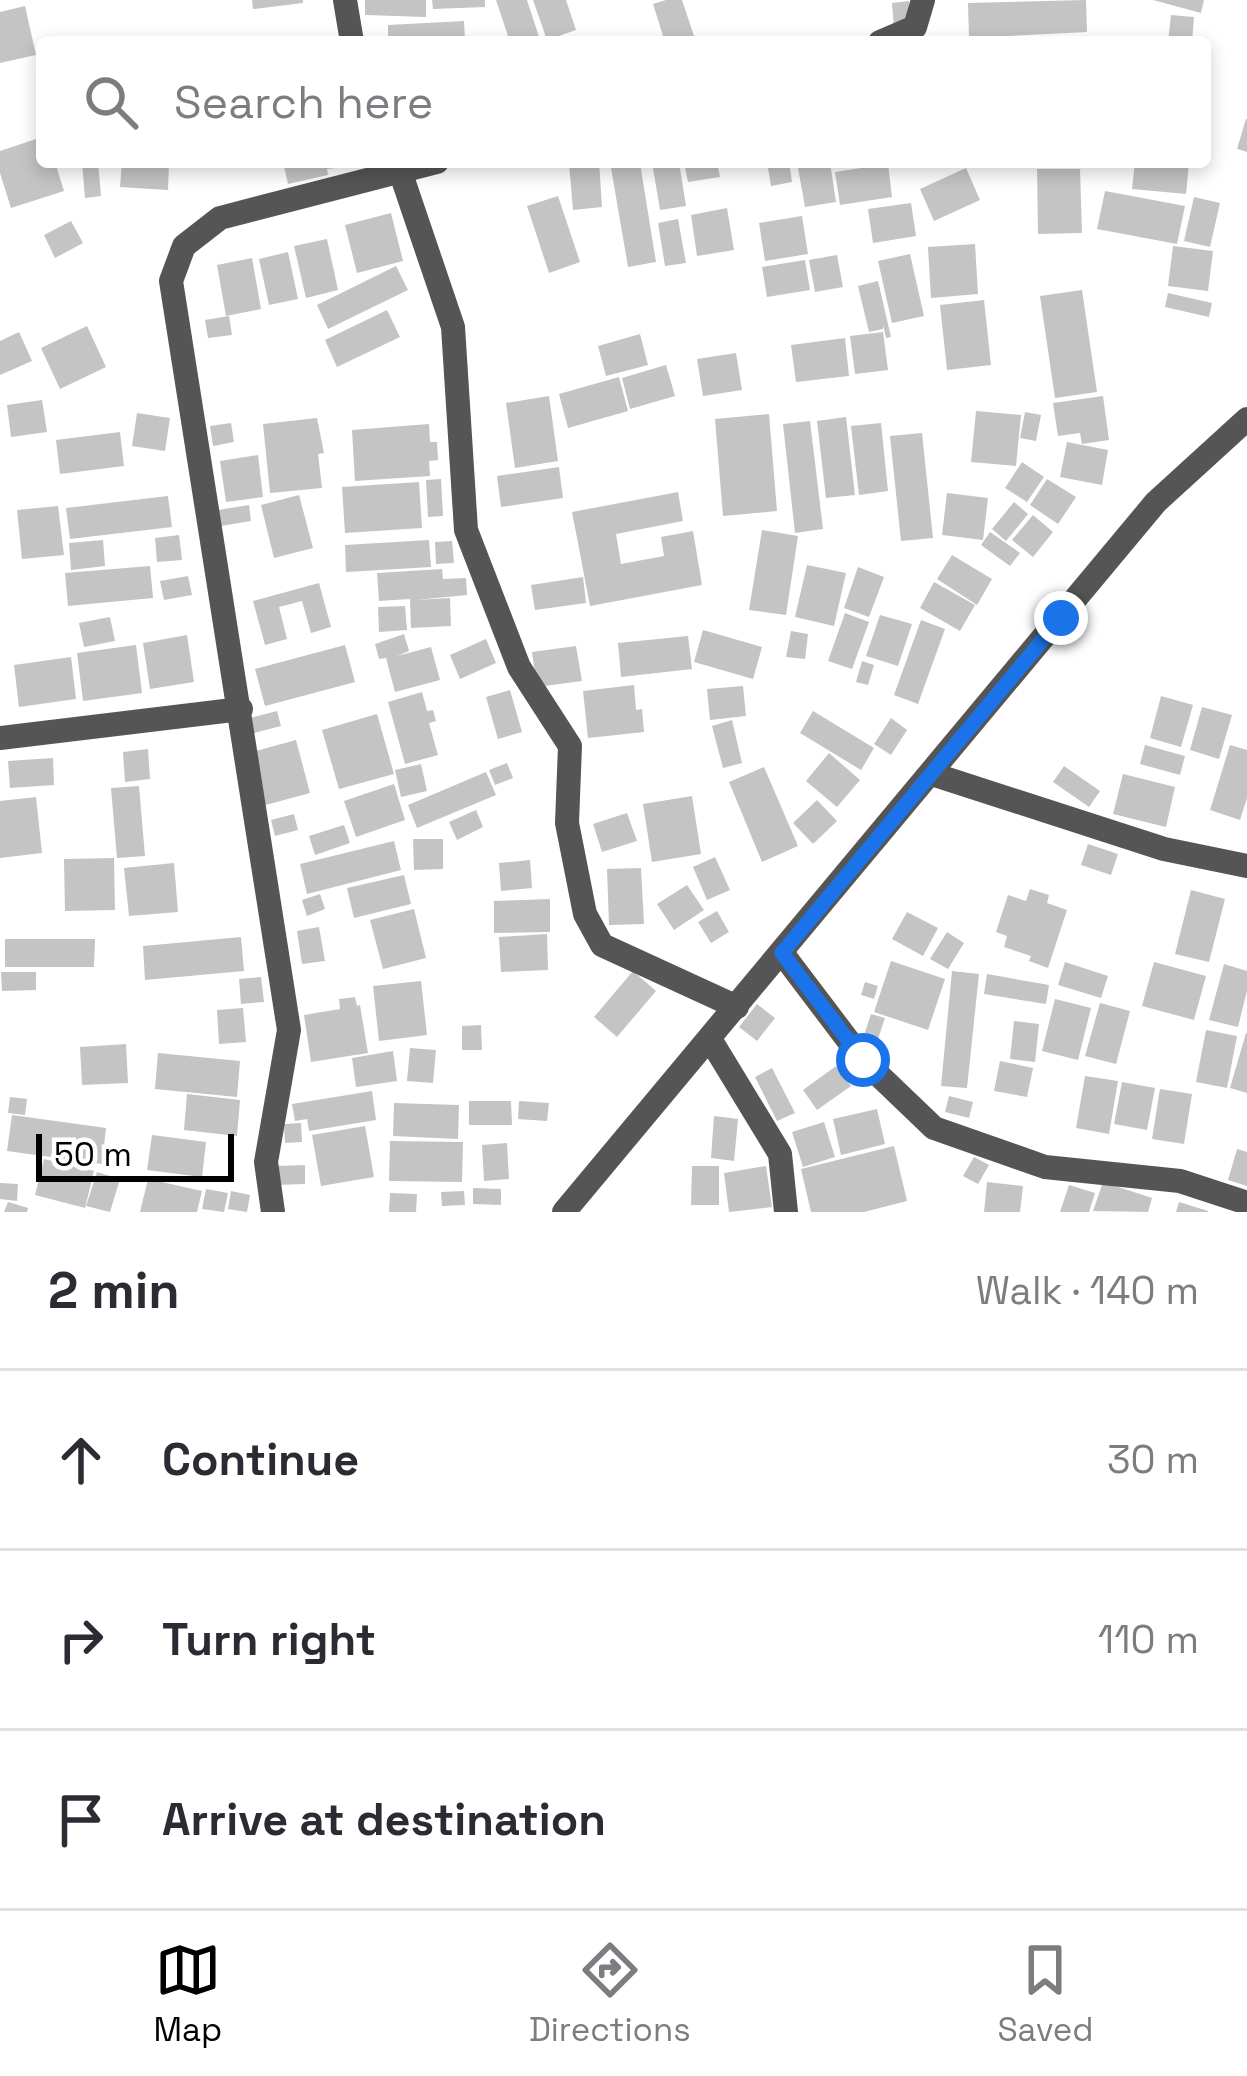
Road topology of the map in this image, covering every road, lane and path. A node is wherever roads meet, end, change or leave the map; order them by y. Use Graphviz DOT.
graph roads {
  1 [pos="345,0"];
  2 [pos="923,0"];
  3 [pos="351,36"];
  4 [pos="894,36"];
  5 [pos="395,168"];
  6 [pos="399,168"];
  7 [pos="1247,418"];
  8 [pos="241,710"];
  9 [pos="0,739"];
  10 [pos="932,774"];
  11 [pos="1247,866"];
  12 [pos="782,953"];
  13 [pos="737,1007"];
  14 [pos="710,1040"];
  15 [pos="1247,1203"];
  16 [pos="273,1212"];
  17 [pos="564,1212"];
  18 [pos="786,1212"];
  1 -- 3 [label="street"];
  2 -- 4 [label="street"];
  5 -- 8 [label="street"];
  6 -- 13 [label="street"];
  7 -- 10 [label="street"];
  8 -- 9 [label="street"];
  8 -- 16 [label="street"];
  10 -- 11 [label="street"];
  10 -- 12 [label="street"];
  12 -- 13 [label="street"];
  12 -- 15 [label="street"];
  13 -- 14 [label="street"];
  14 -- 17 [label="street"];
  14 -- 18 [label="street"];
}
